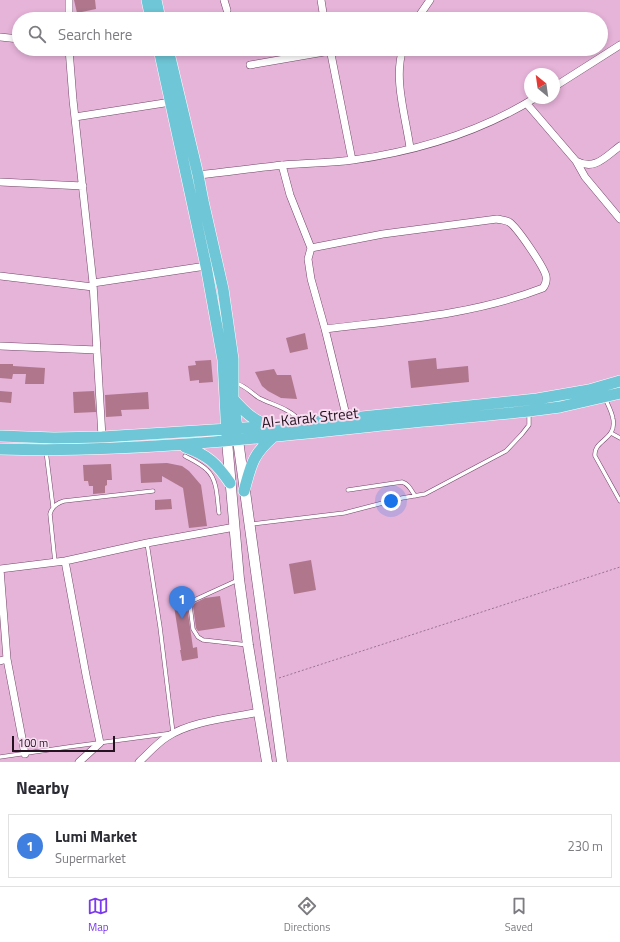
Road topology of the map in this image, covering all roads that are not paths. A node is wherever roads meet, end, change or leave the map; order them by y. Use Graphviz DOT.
graph roads {
  1 [pos="69,0"];
  2 [pos="147,0"];
  3 [pos="156,0"];
  4 [pos="224,0"];
  5 [pos="321,0"];
  6 [pos="430,0"];
  7 [pos="227,10"];
  8 [pos="69,12"];
  9 [pos="150,12"];
  10 [pos="159,12"];
  11 [pos="323,12"];
  12 [pos="422,12"];
  13 [pos="0,37"];
  14 [pos="12,38"];
  15 [pos="620,44"];
  16 [pos="608,52"];
  17 [pos="71,56"];
  18 [pos="160,56"];
  19 [pos="170,56"];
  20 [pos="298,56"];
  21 [pos="331,56"];
  22 [pos="401,56"];
  23 [pos="601,56"];
  24 [pos="250,65"];
  25 [pos="560,82"];
  26 [pos="171,102"];
  27 [pos="527,104"];
  28 [pos="75,117"];
  29 [pos="620,146"];
  30 [pos="410,148"];
  31 [pos="352,160"];
  32 [pos="576,161"];
  33 [pos="282,165"];
  34 [pos="198,175"];
  35 [pos="0,182"];
  36 [pos="83,186"];
  37 [pos="620,218"];
  38 [pos="311,248"];
  39 [pos="206,266"];
  40 [pos="0,276"];
  41 [pos="93,285"];
  42 [pos="325,329"];
  43 [pos="0,346"];
  44 [pos="96,350"];
  45 [pos="620,381"];
  46 [pos="233,382"];
  47 [pos="620,393"];
  48 [pos="604,397"];
  49 [pos="229,400"];
  50 [pos="489,410"];
  51 [pos="529,411"];
  52 [pos="347,419"];
  53 [pos="301,423"];
  54 [pos="232,429"];
  55 [pos="205,430"];
  56 [pos="273,432"];
  57 [pos="612,433"];
  58 [pos="0,436"];
  59 [pos="102,437"];
  60 [pos="620,438"];
  61 [pos="233,441"];
  62 [pos="0,449"];
  63 [pos="46,450"];
  64 [pos="183,451"];
  65 [pos="211,467"];
  66 [pos="230,483"];
  67 [pos="348,490"];
  68 [pos="153,491"];
  69 [pos="244,491"];
  70 [pos="618,494"];
  71 [pos="415,496"];
  72 [pos="620,501"];
  73 [pos="53,507"];
  74 [pos="219,513"];
  75 [pos="250,524"];
  76 [pos="235,527"];
  77 [pos="146,543"];
  78 [pos="64,561"];
  79 [pos="55,562"];
  80 [pos="0,570"];
  81 [pos="239,579"];
  82 [pos="248,645"];
  83 [pos="4,660"];
  84 [pos="259,712"];
  85 [pos="173,733"];
  86 [pos="100,743"];
  87 [pos="25,754"];
  88 [pos="0,758"];
  89 [pos="79,762"];
  90 [pos="138,762"];
  91 [pos="267,762"];
  92 [pos="282,762"];
  1 -- 8 [label="street"];
  2 -- 9 [label="main road"];
  3 -- 10 [label="main road"];
  4 -- 7 [label="street"];
  5 -- 11 [label="street"];
  6 -- 12 [label="street"];
  13 -- 14 [label="street"];
  15 -- 16 [label="street"];
  17 -- 28 [label="street"];
  18 -- 26 [label="main road"];
  19 -- 34 [label="main road"];
  20 -- 24 [label="street"];
  21 -- 31 [label="street"];
  22 -- 30 [label="street"];
  23 -- 25 [label="street"];
  26 -- 28 [label="street"];
  26 -- 39 [label="main road"];
  27 -- 30 [label="street"];
  27 -- 32 [label="street"];
  28 -- 36 [label="street"];
  29 -- 32 [label="street"];
  30 -- 31 [label="street"];
  31 -- 33 [label="street"];
  32 -- 37 [label="street"];
  33 -- 34 [label="street"];
  33 -- 38 [label="street"];
  34 -- 46 [label="main road"];
  35 -- 36 [label="street"];
  36 -- 41 [label="street"];
  38 -- 42 [label="street"];
  38 -- 42 [label="street"];
  39 -- 41 [label="street"];
  39 -- 49 [label="main road"];
  40 -- 41 [label="street"];
  41 -- 44 [label="street"];
  42 -- 52 [label="street"];
  43 -- 44 [label="street"];
  44 -- 59 [label="street"];
  45 -- 50 [label="main road, Al-Karak Street"];
  46 -- 49 [label="main road"];
  46 -- 53 [label="lane"];
  47 -- 48 [label="main road, Al-Karak Street"];
  48 -- 51 [label="main road, Al-Karak Street"];
  48 -- 57 [label="lane"];
  49 -- 54 [label="main road"];
  49 -- 55 [label="main road"];
  49 -- 56 [label="main road"];
  50 -- 51 [label="main road, Al-Karak Street"];
  50 -- 52 [label="main road, Al-Karak Street"];
  50 -- 56 [label="main road, Al-Karak Street"];
  51 -- 71 [label="lane"];
  52 -- 53 [label="main road, Al-Karak Street"];
  53 -- 56 [label="main road, Al-Karak Street"];
  54 -- 55 [label="main road, Al-Karak Street"];
  54 -- 56 [label="main road, Al-Karak Street"];
  54 -- 61 [label="main road"];
  55 -- 59 [label="main road, Al-Karak Street"];
  56 -- 61 [label="main road, Al-Karak Street"];
  56 -- 69 [label="main road"];
  57 -- 60 [label="lane"];
  57 -- 70 [label="lane"];
  58 -- 59 [label="main road, Al-Karak Street"];
  61 -- 64 [label="main road, Al-Karak Street"];
  61 -- 66 [label="main road"];
  61 -- 69 [label="main road"];
  62 -- 63 [label="main road, Al-Karak Street"];
  63 -- 64 [label="main road, Al-Karak Street"];
  63 -- 73 [label="lane"];
  64 -- 65 [label="main road"];
  65 -- 66 [label="main road"];
  65 -- 74 [label="lane"];
  66 -- 76 [label="main road"];
  67 -- 71 [label="lane"];
  68 -- 73 [label="lane"];
  69 -- 75 [label="main road"];
  70 -- 72 [label="lane"];
  71 -- 75 [label="lane"];
  73 -- 79 [label="lane"];
  75 -- 92 [label="main road"];
  76 -- 77 [label="street"];
  76 -- 81 [label="main road"];
  77 -- 78 [label="street"];
  77 -- 85 [label="lane"];
  78 -- 79 [label="street"];
  78 -- 86 [label="street"];
  79 -- 80 [label="street"];
  80 -- 83 [label="street"];
  81 -- 82 [label="main road"];
  81 -- 82 [label="lane"];
  82 -- 84 [label="main road"];
  83 -- 87 [label="street"];
  84 -- 85 [label="street"];
  84 -- 91 [label="main road"];
  85 -- 86 [label="lane"];
  85 -- 90 [label="street"];
  86 -- 87 [label="lane"];
  86 -- 89 [label="street"];
  87 -- 88 [label="lane"];
}
